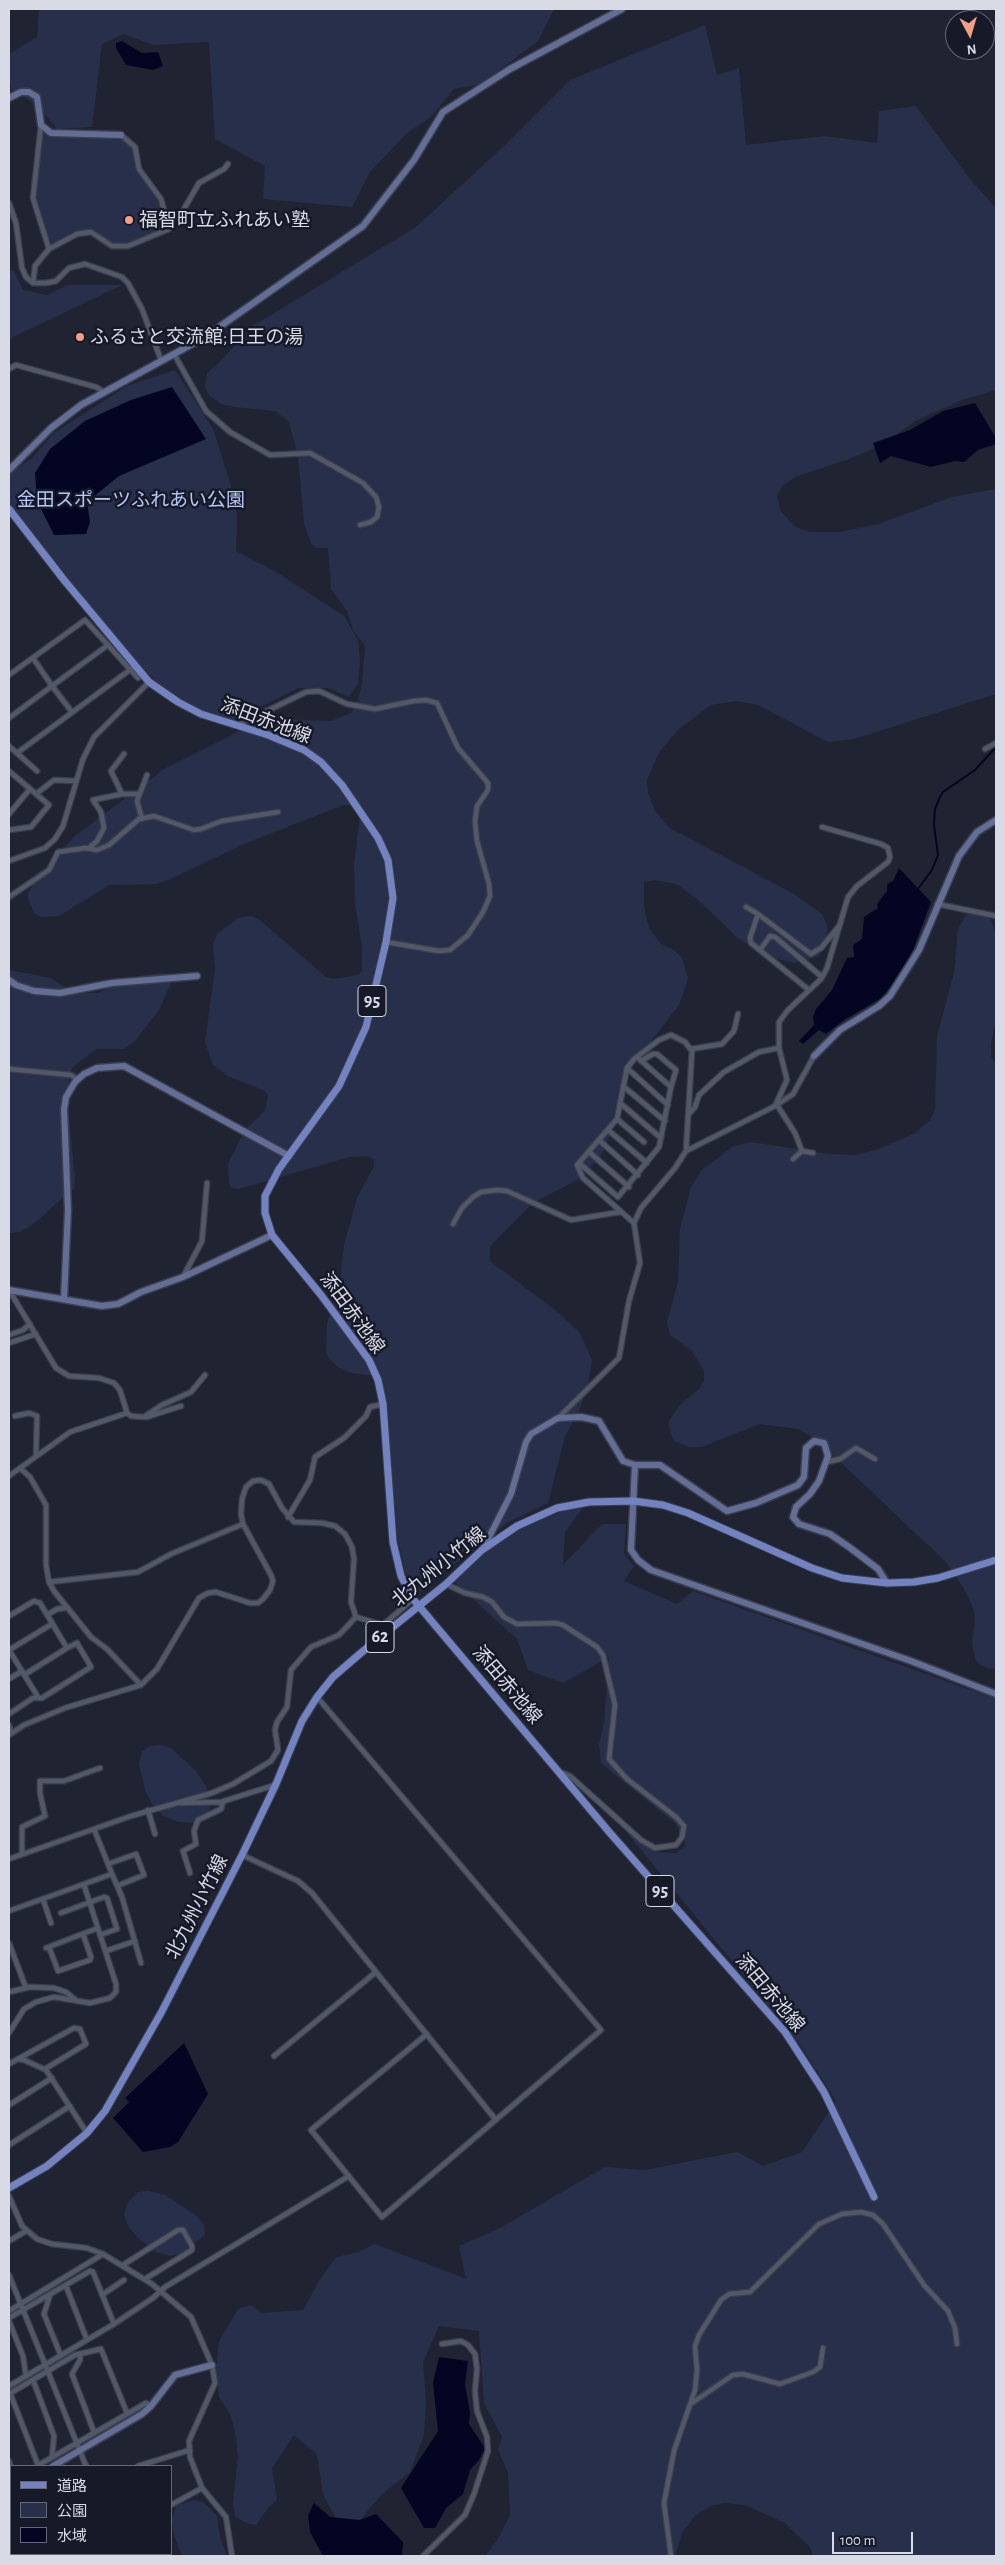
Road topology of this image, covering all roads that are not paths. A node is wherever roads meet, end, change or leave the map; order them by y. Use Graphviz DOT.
graph roads {
  1 [pos="622,9"];
  2 [pos="9,98"];
  3 [pos="41,125"];
  4 [pos="121,135"];
  5 [pos="228,164"];
  6 [pos="9,203"];
  7 [pos="169,228"];
  8 [pos="49,249"];
  9 [pos="33,282"];
  10 [pos="174,354"];
  11 [pos="161,360"];
  12 [pos="9,369"];
  13 [pos="104,392"];
  14 [pos="9,470"];
  15 [pos="9,510"];
  16 [pos="360,525"];
  17 [pos="108,645"];
  18 [pos="118,651"];
  19 [pos="33,658"];
  20 [pos="130,670"];
  21 [pos="9,675"];
  22 [pos="138,678"];
  23 [pos="149,682"];
  24 [pos="52,686"];
  25 [pos="72,712"];
  26 [pos="9,718"];
  27 [pos="237,726"];
  28 [pos="996,742"];
  29 [pos="9,746"];
  30 [pos="985,750"];
  31 [pos="17,753"];
  32 [pos="124,754"];
  33 [pos="37,771"];
  34 [pos="11,773"];
  35 [pos="147,775"];
  36 [pos="9,779"];
  37 [pos="76,781"];
  38 [pos="30,789"];
  39 [pos="36,794"];
  40 [pos="122,794"];
  41 [pos="138,794"];
  42 [pos="278,812"];
  43 [pos="9,814"];
  44 [pos="142,819"];
  45 [pos="996,820"];
  46 [pos="822,827"];
  47 [pos="9,830"];
  48 [pos="88,848"];
  49 [pos="9,861"];
  50 [pos="9,897"];
  51 [pos="937,904"];
  52 [pos="746,907"];
  53 [pos="758,914"];
  54 [pos="996,916"];
  55 [pos="840,925"];
  56 [pos="386,942"];
  57 [pos="760,950"];
  58 [pos="197,976"];
  59 [pos="822,977"];
  60 [pos="9,980"];
  61 [pos="809,990"];
  62 [pos="738,1014"];
  63 [pos="779,1048"];
  64 [pos="691,1049"];
  65 [pos="814,1056"];
  66 [pos="637,1057"];
  67 [pos="641,1061"];
  68 [pos="627,1068"];
  69 [pos="9,1069"];
  70 [pos="77,1079"];
  71 [pos="623,1086"];
  72 [pos="672,1087"];
  73 [pos="620,1103"];
  74 [pos="668,1105"];
  75 [pos="776,1105"];
  76 [pos="688,1115"];
  77 [pos="617,1119"];
  78 [pos="665,1121"];
  79 [pos="608,1130"];
  80 [pos="661,1138"];
  81 [pos="598,1140"];
  82 [pos="644,1142"];
  83 [pos="686,1151"];
  84 [pos="802,1151"];
  85 [pos="589,1152"];
  86 [pos="813,1153"];
  87 [pos="289,1156"];
  88 [pos="793,1159"];
  89 [pos="579,1163"];
  90 [pos="647,1163"];
  91 [pos="638,1175"];
  92 [pos="208,1183"];
  93 [pos="629,1186"];
  94 [pos="620,1212"];
  95 [pos="634,1223"];
  96 [pos="453,1224"];
  97 [pos="272,1236"];
  98 [pos="183,1277"];
  99 [pos="9,1290"];
  100 [pos="64,1299"];
  101 [pos="30,1324"];
  102 [pos="36,1334"];
  103 [pos="9,1335"];
  104 [pos="9,1343"];
  105 [pos="205,1375"];
  106 [pos="383,1404"];
  107 [pos="181,1406"];
  108 [pos="127,1413"];
  109 [pos="15,1416"];
  110 [pos="144,1417"];
  111 [pos="558,1418"];
  112 [pos="36,1455"];
  113 [pos="875,1460"];
  114 [pos="827,1462"];
  115 [pos="635,1465"];
  116 [pos="20,1468"];
  117 [pos="9,1476"];
  118 [pos="633,1501"];
  119 [pos="288,1517"];
  120 [pos="243,1524"];
  121 [pos="482,1550"];
  122 [pos="996,1560"];
  123 [pos="49,1582"];
  124 [pos="887,1583"];
  125 [pos="446,1584"];
  126 [pos="416,1602"];
  127 [pos="65,1608"];
  128 [pos="47,1615"];
  129 [pos="9,1616"];
  130 [pos="356,1617"];
  131 [pos="52,1624"];
  132 [pos="67,1648"];
  133 [pos="9,1650"];
  134 [pos="23,1673"];
  135 [pos="9,1679"];
  136 [pos="141,1684"];
  137 [pos="996,1694"];
  138 [pos="38,1697"];
  139 [pos="317,1697"];
  140 [pos="9,1714"];
  141 [pos="9,1725"];
  142 [pos="10,1734"];
  143 [pos="100,1768"];
  144 [pos="559,1771"];
  145 [pos="276,1784"];
  146 [pos="223,1802"];
  147 [pos="177,1803"];
  148 [pos="148,1810"];
  149 [pos="94,1829"];
  150 [pos="155,1834"];
  151 [pos="22,1854"];
  152 [pos="242,1855"];
  153 [pos="9,1859"];
  154 [pos="108,1864"];
  155 [pos="190,1873"];
  156 [pos="112,1874"];
  157 [pos="84,1885"];
  158 [pos="117,1886"];
  159 [pos="43,1899"];
  160 [pos="90,1903"];
  161 [pos="9,1911"];
  162 [pos="62,1914"];
  163 [pos="51,1923"];
  164 [pos="98,1928"];
  165 [pos="83,1934"];
  166 [pos="100,1935"];
  167 [pos="135,1941"];
  168 [pos="9,1943"];
  169 [pos="106,1951"];
  170 [pos="141,1963"];
  171 [pos="376,1972"];
  172 [pos="26,1988"];
  173 [pos="9,1992"];
  174 [pos="77,2001"];
  175 [pos="9,2033"];
  176 [pos="427,2034"];
  177 [pos="274,2056"];
  178 [pos="18,2059"];
  179 [pos="9,2064"];
  180 [pos="45,2069"];
  181 [pos="52,2078"];
  182 [pos="9,2105"];
  183 [pos="70,2106"];
  184 [pos="496,2120"];
  185 [pos="87,2133"];
  186 [pos="9,2145"];
  187 [pos="349,2176"];
  188 [pos="9,2188"];
  189 [pos="9,2196"];
  190 [pos="874,2196"];
  191 [pos="26,2231"];
  192 [pos="9,2241"];
  193 [pos="103,2254"];
  194 [pos="123,2265"];
  195 [pos="9,2275"];
  196 [pos="145,2279"];
  197 [pos="124,2280"];
  198 [pos="66,2286"];
  199 [pos="160,2292"];
  200 [pos="50,2295"];
  201 [pos="102,2295"];
  202 [pos="22,2307"];
  203 [pos="9,2311"];
  204 [pos="9,2319"];
  205 [pos="114,2324"];
  206 [pos="87,2340"];
  207 [pos="442,2344"];
  208 [pos="958,2344"];
  209 [pos="823,2348"];
  210 [pos="80,2354"];
  211 [pos="61,2356"];
  212 [pos="212,2365"];
  213 [pos="46,2368"];
  214 [pos="26,2376"];
  215 [pos="33,2380"];
  216 [pos="9,2386"];
  217 [pos="10,2393"];
  218 [pos="692,2403"];
  219 [pos="151,2406"];
  220 [pos="127,2413"];
  221 [pos="94,2432"];
  222 [pos="78,2446"];
  223 [pos="190,2450"];
  224 [pos="52,2458"];
  225 [pos="37,2465"];
  226 [pos="39,2465"];
  227 [pos="54,2465"];
  228 [pos="86,2465"];
  229 [pos="141,2465"];
  230 [pos="202,2488"];
  231 [pos="172,2504"];
  232 [pos="232,2556"];
  233 [pos="423,2556"];
  234 [pos="671,2556"];
  1 -- 10 [label="street"];
  2 -- 3 [label="street"];
  3 -- 4 [label="street"];
  3 -- 8 [label="street"];
  4 -- 7 [label="street"];
  5 -- 7 [label="street"];
  6 -- 9 [label="street"];
  7 -- 8 [label="street"];
  8 -- 9 [label="street"];
  9 -- 11 [label="street"];
  10 -- 11 [label="street"];
  10 -- 16 [label="street"];
  11 -- 13 [label="street"];
  12 -- 13 [label="street"];
  13 -- 14 [label="street"];
  15 -- 18 [label="main road, 添田赤池線 / 95"];
  17 -- 18 [label="street"];
  17 -- 19 [label="street"];
  17 -- 24 [label="street"];
  18 -- 20 [label="street"];
  18 -- 23 [label="main road, 添田赤池線 / 95"];
  19 -- 21 [label="street"];
  19 -- 24 [label="street"];
  20 -- 22 [label="street"];
  20 -- 25 [label="street"];
  23 -- 27 [label="main road, 添田赤池線 / 95"];
  23 -- 37 [label="street"];
  24 -- 25 [label="street"];
  24 -- 26 [label="street"];
  25 -- 31 [label="street"];
  27 -- 56 [label="main road, 添田赤池線 / 95"];
  27 -- 56 [label="street"];
  28 -- 30 [label="street"];
  29 -- 31 [label="street"];
  31 -- 33 [label="street"];
  32 -- 40 [label="street"];
  34 -- 36 [label="street"];
  34 -- 38 [label="street"];
  35 -- 41 [label="street"];
  37 -- 39 [label="street"];
  37 -- 49 [label="street"];
  38 -- 39 [label="street"];
  38 -- 43 [label="street"];
  39 -- 47 [label="street"];
  40 -- 41 [label="street"];
  40 -- 48 [label="street"];
  41 -- 44 [label="street"];
  42 -- 44 [label="street"];
  44 -- 48 [label="street"];
  45 -- 51 [label="street"];
  46 -- 55 [label="street"];
  48 -- 50 [label="street"];
  51 -- 54 [label="street"];
  51 -- 65 [label="street"];
  52 -- 53 [label="street"];
  53 -- 55 [label="street"];
  53 -- 57 [label="street"];
  55 -- 59 [label="street"];
  56 -- 87 [label="main road, 添田赤池線 / 95"];
  57 -- 59 [label="street"];
  57 -- 61 [label="street"];
  58 -- 60 [label="street"];
  59 -- 61 [label="street"];
  61 -- 63 [label="street"];
  62 -- 64 [label="street"];
  63 -- 75 [label="street"];
  63 -- 76 [label="street"];
  64 -- 66 [label="street"];
  64 -- 76 [label="street"];
  65 -- 75 [label="street"];
  66 -- 67 [label="street"];
  66 -- 68 [label="street"];
  67 -- 72 [label="street"];
  67 -- 72 [label="street"];
  68 -- 71 [label="street"];
  68 -- 74 [label="street"];
  69 -- 70 [label="street"];
  70 -- 87 [label="street"];
  70 -- 100 [label="street"];
  71 -- 73 [label="street"];
  71 -- 78 [label="street"];
  72 -- 74 [label="street"];
  73 -- 77 [label="street"];
  73 -- 80 [label="street"];
  74 -- 78 [label="street"];
  75 -- 83 [label="street"];
  75 -- 84 [label="street"];
  76 -- 83 [label="street"];
  77 -- 79 [label="street"];
  77 -- 82 [label="street"];
  78 -- 80 [label="street"];
  79 -- 81 [label="street"];
  79 -- 90 [label="street"];
  80 -- 90 [label="street"];
  81 -- 85 [label="street"];
  81 -- 91 [label="street"];
  83 -- 95 [label="street"];
  84 -- 86 [label="street"];
  84 -- 88 [label="street"];
  85 -- 89 [label="street"];
  85 -- 93 [label="street"];
  87 -- 97 [label="main road, 添田赤池線 / 95"];
  89 -- 93 [label="street"];
  89 -- 94 [label="street"];
  90 -- 91 [label="street"];
  91 -- 93 [label="street"];
  92 -- 98 [label="street"];
  94 -- 95 [label="street"];
  94 -- 96 [label="street"];
  95 -- 111 [label="street"];
  97 -- 98 [label="street"];
  97 -- 106 [label="main road, 添田赤池線 / 95"];
  98 -- 100 [label="street"];
  99 -- 100 [label="street"];
  99 -- 101 [label="street"];
  101 -- 102 [label="street"];
  101 -- 103 [label="street"];
  102 -- 104 [label="street"];
  102 -- 108 [label="street"];
  105 -- 110 [label="street"];
  106 -- 119 [label="street"];
  106 -- 126 [label="main road, 添田赤池線 / 95"];
  107 -- 110 [label="street"];
  108 -- 110 [label="street"];
  108 -- 112 [label="street"];
  109 -- 112 [label="street"];
  111 -- 115 [label="street"];
  111 -- 121 [label="street"];
  112 -- 116 [label="street"];
  113 -- 114 [label="street"];
  114 -- 115 [label="street"];
  114 -- 124 [label="street"];
  115 -- 118 [label="street"];
  116 -- 117 [label="street"];
  116 -- 123 [label="street"];
  118 -- 121 [label="main road, 北九州小竹線 / 62"];
  118 -- 124 [label="main road, 北九州小竹線 / 62"];
  118 -- 137 [label="street"];
  119 -- 120 [label="street"];
  119 -- 130 [label="street"];
  120 -- 123 [label="street"];
  120 -- 136 [label="street"];
  121 -- 125 [label="main road, 北九州小竹線 / 62"];
  122 -- 124 [label="main road, 北九州小竹線 / 62"];
  123 -- 127 [label="street"];
  125 -- 126 [label="main road, 北九州小竹線 / 62"];
  125 -- 144 [label="street"];
  126 -- 130 [label="street"];
  126 -- 139 [label="main road, 北九州小竹線 / 62"];
  126 -- 144 [label="main road, 添田赤池線 / 95"];
  127 -- 128 [label="street"];
  127 -- 136 [label="street"];
  128 -- 129 [label="street"];
  128 -- 131 [label="street"];
  130 -- 147 [label="street"];
  131 -- 132 [label="street"];
  131 -- 133 [label="street"];
  132 -- 134 [label="street"];
  132 -- 138 [label="street"];
  133 -- 134 [label="street"];
  134 -- 135 [label="street"];
  134 -- 138 [label="street"];
  136 -- 142 [label="street"];
  138 -- 140 [label="street"];
  139 -- 145 [label="main road, 北九州小竹線 / 62"];
  139 -- 184 [label="street"];
  141 -- 142 [label="street"];
  143 -- 151 [label="street"];
  144 -- 190 [label="main road, 添田赤池線 / 95"];
  145 -- 146 [label="street"];
  145 -- 152 [label="main road, 北九州小竹線 / 62"];
  146 -- 147 [label="street"];
  146 -- 155 [label="street"];
  147 -- 148 [label="street"];
  148 -- 149 [label="street"];
  148 -- 150 [label="street"];
  149 -- 151 [label="street"];
  149 -- 154 [label="street"];
  151 -- 153 [label="street"];
  152 -- 171 [label="street"];
  152 -- 185 [label="main road, 北九州小竹線 / 62"];
  154 -- 156 [label="street"];
  154 -- 158 [label="street"];
  156 -- 157 [label="street"];
  156 -- 158 [label="street"];
  157 -- 159 [label="street"];
  157 -- 160 [label="street"];
  158 -- 167 [label="street"];
  159 -- 161 [label="street"];
  159 -- 163 [label="street"];
  160 -- 162 [label="street"];
  160 -- 164 [label="street"];
  160 -- 166 [label="street"];
  164 -- 165 [label="street"];
  164 -- 166 [label="street"];
  165 -- 165 [label="street"];
  166 -- 169 [label="street"];
  167 -- 169 [label="street"];
  167 -- 170 [label="street"];
  168 -- 172 [label="street"];
  169 -- 174 [label="street"];
  171 -- 176 [label="street"];
  171 -- 177 [label="street"];
  172 -- 173 [label="street"];
  172 -- 174 [label="street"];
  174 -- 175 [label="street"];
  176 -- 184 [label="street"];
  176 -- 187 [label="street"];
  178 -- 179 [label="street"];
  178 -- 180 [label="street"];
  178 -- 180 [label="street"];
  180 -- 181 [label="street"];
  181 -- 182 [label="street"];
  181 -- 183 [label="street"];
  183 -- 185 [label="street"];
  183 -- 186 [label="street"];
  184 -- 187 [label="street"];
  185 -- 188 [label="main road, 北九州小竹線 / 62"];
  187 -- 199 [label="street"];
  189 -- 191 [label="street"];
  191 -- 192 [label="street"];
  191 -- 193 [label="street"];
  193 -- 194 [label="street"];
  193 -- 202 [label="street"];
  194 -- 196 [label="street"];
  194 -- 196 [label="street"];
  195 -- 202 [label="street"];
  196 -- 199 [label="street"];
  197 -- 201 [label="street"];
  198 -- 200 [label="street"];
  198 -- 201 [label="street"];
  198 -- 206 [label="street"];
  199 -- 205 [label="street"];
  199 -- 212 [label="street"];
  200 -- 202 [label="street"];
  200 -- 211 [label="street"];
  201 -- 205 [label="street"];
  202 -- 203 [label="street"];
  202 -- 204 [label="street"];
  202 -- 213 [label="street"];
  204 -- 214 [label="street"];
  205 -- 206 [label="street"];
  206 -- 211 [label="street"];
  207 -- 233 [label="street"];
  208 -- 218 [label="street"];
  209 -- 218 [label="street"];
  210 -- 213 [label="street"];
  210 -- 220 [label="street"];
  210 -- 221 [label="street"];
  211 -- 213 [label="street"];
  212 -- 219 [label="street"];
  212 -- 223 [label="street"];
  213 -- 214 [label="street"];
  213 -- 215 [label="street"];
  213 -- 222 [label="street"];
  214 -- 216 [label="street"];
  215 -- 217 [label="street"];
  215 -- 224 [label="street"];
  217 -- 225 [label="street"];
  218 -- 234 [label="street"];
  219 -- 220 [label="street"];
  219 -- 222 [label="street"];
  220 -- 221 [label="street"];
  221 -- 222 [label="street"];
  222 -- 224 [label="street"];
  222 -- 227 [label="street"];
  222 -- 228 [label="street"];
  223 -- 229 [label="street"];
  223 -- 230 [label="street"];
  224 -- 226 [label="street"];
  230 -- 231 [label="street"];
  230 -- 232 [label="street"];
}
